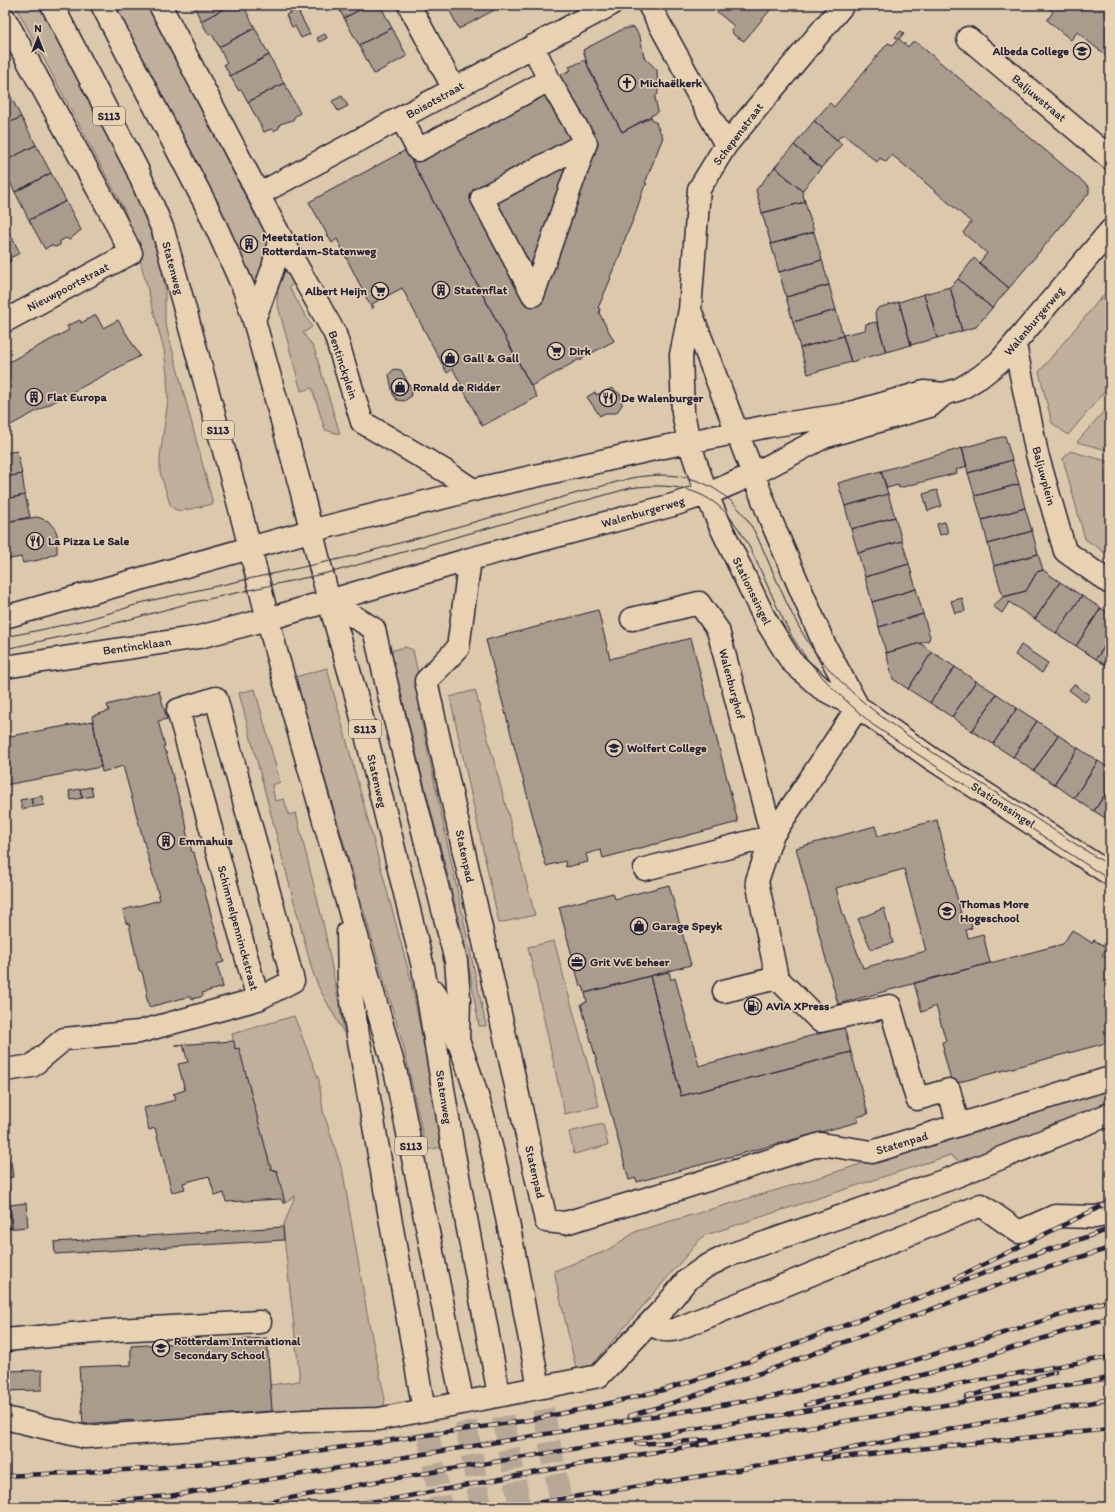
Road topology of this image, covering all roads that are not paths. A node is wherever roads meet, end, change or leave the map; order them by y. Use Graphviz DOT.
graph roads {
  1 [pos="52,5"];
  2 [pos="102,5"];
  3 [pos="160,5"];
  4 [pos="409,5"];
  5 [pos="610,5"];
  6 [pos="649,5"];
  7 [pos="843,5"];
  8 [pos="5,18"];
  9 [pos="968,38"];
  10 [pos="533,46"];
  11 [pos="549,80"];
  12 [pos="454,89"];
  13 [pos="402,119"];
  14 [pos="586,143"];
  15 [pos="726,145"];
  16 [pos="1110,158"];
  17 [pos="259,194"];
  18 [pos="1110,231"];
  19 [pos="280,236"];
  20 [pos="690,310"];
  21 [pos="254,320"];
  22 [pos="5,321"];
  23 [pos="1015,345"];
  24 [pos="944,394"];
  25 [pos="736,433"];
  26 [pos="689,442"];
  27 [pos="752,475"];
  28 [pos="473,490"];
  29 [pos="706,493"];
  30 [pos="310,531"];
  31 [pos="250,547"];
  32 [pos="470,559"];
  33 [pos="1110,583"];
  34 [pos="329,601"];
  35 [pos="5,617"];
  36 [pos="268,620"];
  37 [pos="632,620"];
  38 [pos="5,667"];
  39 [pos="858,707"];
  40 [pos="772,836"];
  41 [pos="645,869"];
  42 [pos="1110,874"];
  43 [pos="347,906"];
  44 [pos="423,967"];
  45 [pos="777,978"];
  46 [pos="724,991"];
  47 [pos="258,999"];
  48 [pos="458,1042"];
  49 [pos="5,1070"];
  50 [pos="1110,1078"];
  51 [pos="1110,1114"];
  52 [pos="958,1125"];
  53 [pos="1110,1214"];
  54 [pos="260,1322"];
  55 [pos="650,1322"];
  56 [pos="5,1340"];
  57 [pos="537,1377"];
  58 [pos="497,1384"];
  59 [pos="460,1390"];
  60 [pos="422,1399"];
  61 [pos="5,1418"];
  1 -- 31 [label="street, Statenweg / S113"];
  2 -- 21 [label="street, S113"];
  3 -- 17 [label="street"];
  4 -- 12 [label="street"];
  5 -- 10 [label="street, Boisotstraat"];
  6 -- 15 [label="street"];
  7 -- 15 [label="street, Schepenstraat"];
  8 -- 22 [label="street, Nieuwpoortstraat"];
  9 -- 16 [label="street, Baljuwstraat"];
  10 -- 11 [label="street"];
  10 -- 12 [label="street, Boisotstraat"];
  11 -- 13 [label="street"];
  11 -- 14 [label="street"];
  12 -- 13 [label="street, Boisotstraat"];
  13 -- 17 [label="street, Boisotstraat"];
  14 -- 14 [label="street"];
  15 -- 20 [label="street, Schepenstraat"];
  17 -- 19 [label="street, Bentinckplein"];
  18 -- 23 [label="street, Walenburgerweg"];
  19 -- 21 [label="street"];
  19 -- 28 [label="street, Bentinckplein"];
  20 -- 25 [label="street, Schepenstraat"];
  20 -- 26 [label="street, Schepenstraat"];
  21 -- 30 [label="street, S113"];
  23 -- 24 [label="street, Walenburgerweg"];
  23 -- 33 [label="street, Baljuwplein"];
  24 -- 25 [label="street, Walenburgerweg"];
  24 -- 27 [label="street, Walenburgerweg"];
  25 -- 26 [label="street, Walenburgerweg"];
  25 -- 27 [label="street, Stationssingel"];
  26 -- 28 [label="street, Walenburgerweg"];
  26 -- 29 [label="street, Stationssingel"];
  27 -- 29 [label="street, Walenburgerweg"];
  27 -- 39 [label="street, Stationssingel"];
  28 -- 30 [label="street, Walenburgerweg"];
  29 -- 32 [label="street, Walenburgerweg"];
  29 -- 39 [label="street, Stationssingel"];
  30 -- 31 [label="street"];
  30 -- 34 [label="street, S113"];
  31 -- 35 [label="street"];
  31 -- 36 [label="street, S113"];
  32 -- 34 [label="street, Walenburgerweg"];
  32 -- 52 [label="street, Statenpad"];
  34 -- 36 [label="street"];
  34 -- 44 [label="street, Statenweg / S113"];
  34 -- 48 [label="street"];
  36 -- 38 [label="street, Bentincklaan"];
  36 -- 43 [label="street, S113"];
  37 -- 40 [label="street, Walenburghof"];
  39 -- 40 [label="street"];
  39 -- 42 [label="street, Stationssingel"];
  40 -- 41 [label="street"];
  40 -- 45 [label="street"];
  43 -- 59 [label="street, S113"];
  43 -- 60 [label="street, S113"];
  44 -- 48 [label="street, S113"];
  44 -- 58 [label="street, Statenweg / S113"];
  45 -- 46 [label="street"];
  45 -- 52 [label="street"];
  47 -- 47 [label="street, Schimmelpenninckstraat"];
  47 -- 49 [label="street, Schimmelpenninckstraat"];
  48 -- 57 [label="street, S113"];
  50 -- 52 [label="street, Statenpad"];
  51 -- 55 [label="street"];
  53 -- 55 [label="street"];
  54 -- 56 [label="street"];
  55 -- 61 [label="street"];
}
